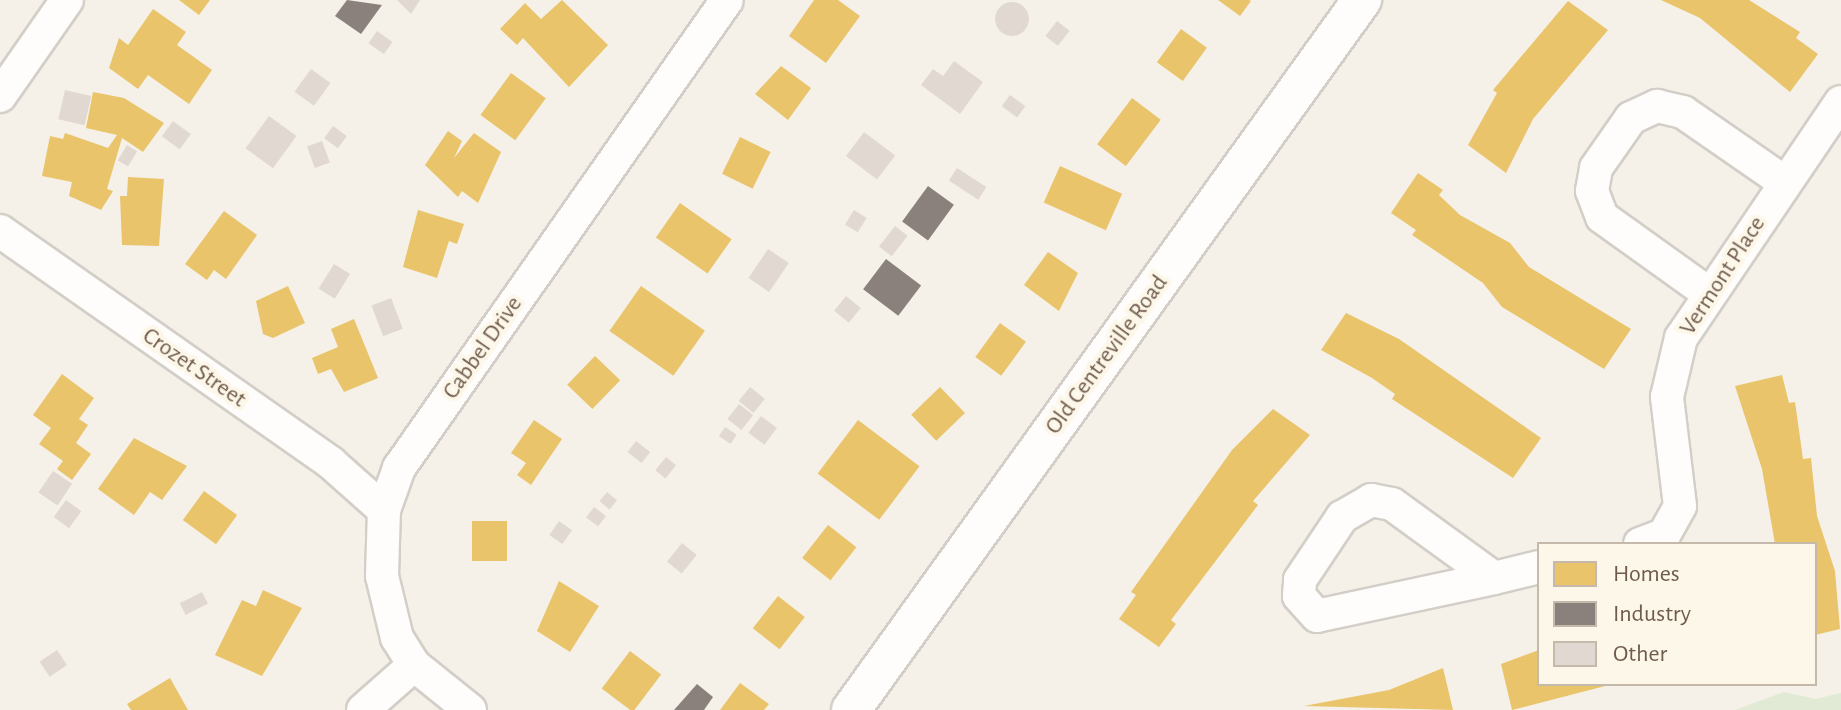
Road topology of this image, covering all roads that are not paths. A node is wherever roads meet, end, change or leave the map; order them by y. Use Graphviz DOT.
graph roads {
  1 [pos="67,0"];
  2 [pos="727,0"];
  3 [pos="1362,0"];
  4 [pos="0,96"];
  5 [pos="1841,102"];
  6 [pos="1784,182"];
  7 [pos="0,231"];
  8 [pos="1708,293"];
  9 [pos="384,510"];
  10 [pos="1645,542"];
  11 [pos="1537,567"];
  12 [pos="1494,578"];
  13 [pos="414,665"];
  14 [pos="363,710"];
  15 [pos="470,710"];
  16 [pos="851,710"];
  1 -- 4 [label="street"];
  2 -- 9 [label="street, Cabbel Drive"];
  3 -- 16 [label="street, Old Centreville Road"];
  5 -- 6 [label="street, Vermont Place"];
  6 -- 8 [label="street, Vermont Place"];
  6 -- 8 [label="street"];
  7 -- 9 [label="street, Crozet Street"];
  8 -- 10 [label="street, Vermont Place"];
  9 -- 13 [label="street, Cabbel Drive"];
  11 -- 12 [label="street"];
  12 -- 12 [label="street"];
  13 -- 14 [label="street"];
  13 -- 15 [label="street, Cabbel Drive"];
}
